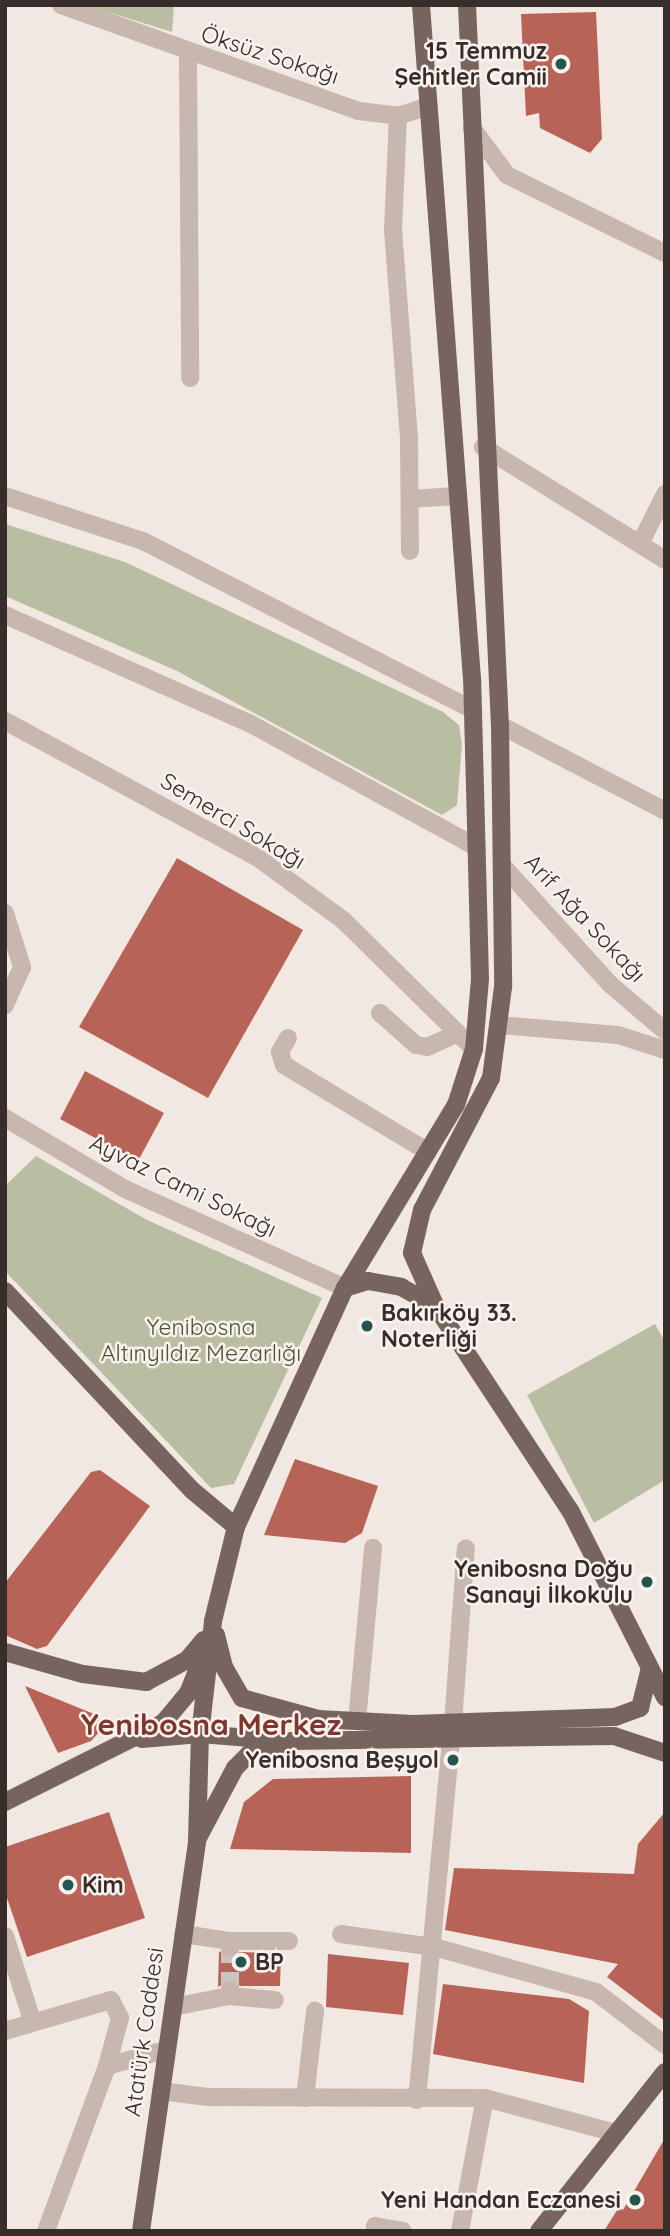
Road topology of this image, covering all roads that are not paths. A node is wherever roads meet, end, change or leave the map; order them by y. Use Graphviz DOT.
graph roads {
  1 [pos="61,5"];
  2 [pos="421,5"];
  3 [pos="468,6"];
  4 [pos="188,55"];
  5 [pos="428,106"];
  6 [pos="398,116"];
  7 [pos="472,127"];
  8 [pos="507,175"];
  9 [pos="474,184"];
  10 [pos="665,253"];
  11 [pos="190,378"];
  12 [pos="483,447"];
  13 [pos="665,494"];
  14 [pos="5,496"];
  15 [pos="456,496"];
  16 [pos="410,499"];
  17 [pos="640,544"];
  18 [pos="410,551"];
  19 [pos="665,559"];
  20 [pos="5,615"];
  21 [pos="473,710"];
  22 [pos="5,722"];
  23 [pos="500,725"];
  24 [pos="665,811"];
  25 [pos="477,847"];
  26 [pos="502,865"];
  27 [pos="5,913"];
  28 [pos="5,1005"];
  29 [pos="380,1013"];
  30 [pos="498,1025"];
  31 [pos="665,1031"];
  32 [pos="454,1035"];
  33 [pos="288,1038"];
  34 [pos="474,1049"];
  35 [pos="665,1050"];
  36 [pos="5,1118"];
  37 [pos="428,1152"];
  38 [pos="345,1288"];
  39 [pos="5,1291"];
  40 [pos="435,1305"];
  41 [pos="236,1527"];
  42 [pos="373,1548"];
  43 [pos="466,1548"];
  44 [pos="213,1621"];
  45 [pos="5,1651"];
  46 [pos="650,1665"];
  47 [pos="665,1677"];
  48 [pos="665,1697"];
  49 [pos="356,1721"];
  50 [pos="453,1723"];
  51 [pos="200,1734"];
  52 [pos="135,1740"];
  53 [pos="292,1741"];
  54 [pos="451,1743"];
  55 [pos="665,1753"];
  56 [pos="198,1764"];
  57 [pos="5,1802"];
  58 [pos="197,1841"];
  59 [pos="183,1934"];
  60 [pos="341,1934"];
  61 [pos="5,1936"];
  62 [pos="289,1941"];
  63 [pos="434,1947"];
  64 [pos="275,2000"];
  65 [pos="173,2007"];
  66 [pos="314,2011"];
  67 [pos="32,2020"];
  68 [pos="5,2031"];
  69 [pos="665,2045"];
  70 [pos="165,2050"];
  71 [pos="107,2066"];
  72 [pos="665,2072"];
  73 [pos="161,2091"];
  74 [pos="305,2098"];
  75 [pos="485,2098"];
  76 [pos="417,2100"];
  77 [pos="616,2133"];
  78 [pos="46,2231"];
  79 [pos="141,2231"];
  80 [pos="375,2231"];
  81 [pos="403,2231"];
  82 [pos="460,2231"];
  83 [pos="539,2231"];
  1 -- 4 [label="street, Öksüz Sokağı"];
  2 -- 5 [label="main road"];
  3 -- 7 [label="main road"];
  4 -- 6 [label="street, Öksüz Sokağı"];
  4 -- 11 [label="street"];
  5 -- 6 [label="street, Öksüz Sokağı"];
  5 -- 15 [label="main road"];
  6 -- 16 [label="street"];
  7 -- 8 [label="street"];
  7 -- 9 [label="main road"];
  8 -- 9 [label="street"];
  8 -- 10 [label="street"];
  9 -- 12 [label="main road"];
  12 -- 17 [label="street"];
  12 -- 23 [label="main road"];
  13 -- 17 [label="street"];
  14 -- 21 [label="street"];
  15 -- 16 [label="street"];
  15 -- 21 [label="main road"];
  16 -- 18 [label="street"];
  17 -- 19 [label="street"];
  20 -- 25 [label="street"];
  21 -- 25 [label="main road"];
  22 -- 32 [label="street, Semerci Sokağı"];
  23 -- 24 [label="street"];
  23 -- 26 [label="main road"];
  25 -- 34 [label="main road"];
  26 -- 30 [label="main road"];
  26 -- 31 [label="street, Arif Ağa Sokağı"];
  27 -- 28 [label="street"];
  29 -- 32 [label="street"];
  30 -- 35 [label="street"];
  30 -- 40 [label="main road"];
  32 -- 34 [label="street, Semerci Sokağı"];
  33 -- 37 [label="street"];
  34 -- 37 [label="main road"];
  36 -- 38 [label="street, Ayvaz Cami Sokağı"];
  37 -- 38 [label="main road"];
  38 -- 40 [label="main road"];
  38 -- 41 [label="main road"];
  39 -- 41 [label="main road"];
  40 -- 46 [label="main road"];
  41 -- 44 [label="main road"];
  42 -- 49 [label="street"];
  43 -- 50 [label="street"];
  44 -- 45 [label="main road"];
  44 -- 49 [label="main road"];
  44 -- 51 [label="main road"];
  44 -- 52 [label="main road"];
  46 -- 47 [label="street"];
  46 -- 48 [label="main road"];
  46 -- 50 [label="main road"];
  49 -- 50 [label="main road"];
  51 -- 52 [label="main road"];
  51 -- 53 [label="main road"];
  51 -- 56 [label="main road"];
  52 -- 56 [label="main road"];
  52 -- 57 [label="main road"];
  53 -- 54 [label="main road"];
  53 -- 58 [label="main road"];
  54 -- 55 [label="main road"];
  54 -- 63 [label="street"];
  56 -- 58 [label="main road"];
  58 -- 59 [label="main road, Atatürk Caddesi"];
  59 -- 62 [label="street"];
  59 -- 65 [label="main road, Atatürk Caddesi"];
  60 -- 63 [label="street"];
  61 -- 67 [label="street"];
  63 -- 69 [label="street"];
  63 -- 76 [label="street"];
  64 -- 65 [label="street"];
  65 -- 70 [label="main road, Atatürk Caddesi"];
  66 -- 74 [label="street"];
  67 -- 68 [label="street"];
  67 -- 71 [label="street"];
  70 -- 71 [label="street"];
  70 -- 73 [label="main road, Atatürk Caddesi"];
  71 -- 78 [label="street"];
  72 -- 77 [label="main road"];
  73 -- 74 [label="street"];
  73 -- 79 [label="main road, Atatürk Caddesi"];
  74 -- 76 [label="street"];
  75 -- 76 [label="street"];
  75 -- 77 [label="street"];
  75 -- 82 [label="street"];
  77 -- 83 [label="main road"];
  80 -- 81 [label="street"];
}
